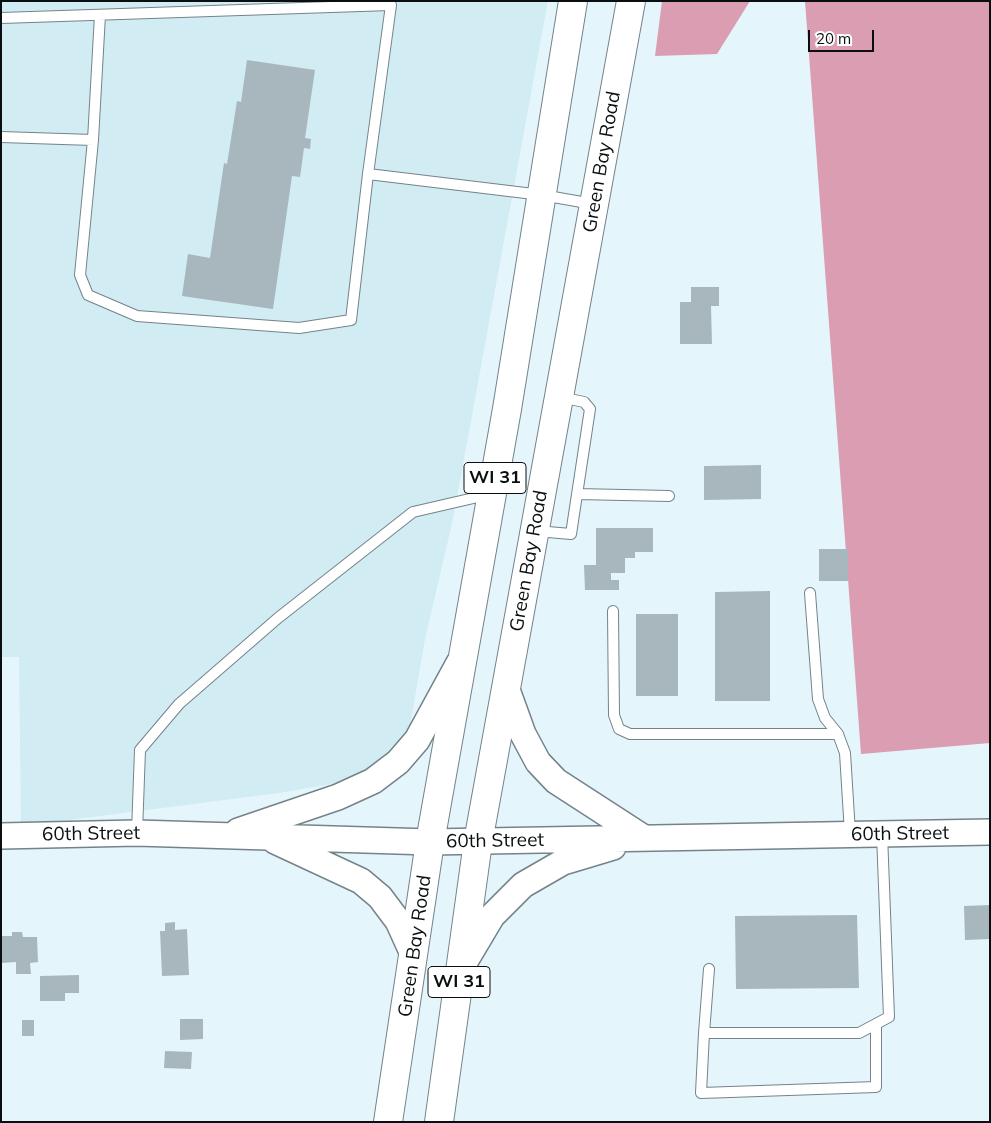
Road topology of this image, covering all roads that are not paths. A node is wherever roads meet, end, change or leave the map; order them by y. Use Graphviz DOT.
graph roads {
  1 [pos="573,1"];
  2 [pos="631,1"];
  3 [pos="299,5"];
  4 [pos="100,15"];
  5 [pos="1,18"];
  6 [pos="1,137"];
  7 [pos="93,140"];
  8 [pos="368,174"];
  9 [pos="542,195"];
  10 [pos="594,204"];
  11 [pos="559,397"];
  12 [pos="492,494"];
  13 [pos="577,494"];
  14 [pos="669,496"];
  15 [pos="534,531"];
  16 [pos="810,593"];
  17 [pos="613,611"];
  18 [pos="462,659"];
  19 [pos="506,687"];
  20 [pos="838,734"];
  21 [pos="990,832"];
  22 [pos="137,833"];
  23 [pos="850,834"];
  24 [pos="882,834"];
  25 [pos="1,836"];
  26 [pos="224,836"];
  27 [pos="266,837"];
  28 [pos="644,838"];
  29 [pos="430,842"];
  30 [pos="478,842"];
  31 [pos="413,954"];
  32 [pos="461,969"];
  33 [pos="709,969"];
  34 [pos="876,1024"];
  35 [pos="704,1034"];
  36 [pos="388,1122"];
  37 [pos="439,1122"];
  1 -- 9 [label="main road, Green Bay Road / WI 31"];
  2 -- 10 [label="main road, Green Bay Road / WI 31"];
  3 -- 4 [label="lane"];
  3 -- 8 [label="lane"];
  4 -- 5 [label="lane"];
  4 -- 7 [label="lane"];
  6 -- 7 [label="lane"];
  7 -- 8 [label="lane"];
  8 -- 9 [label="lane"];
  9 -- 10 [label="lane"];
  9 -- 12 [label="main road, Green Bay Road / WI 31"];
  10 -- 11 [label="main road, Green Bay Road / WI 31"];
  11 -- 13 [label="lane"];
  11 -- 15 [label="main road, Green Bay Road / WI 31"];
  12 -- 18 [label="main road, Green Bay Road / WI 31"];
  12 -- 22 [label="lane"];
  13 -- 14 [label="lane"];
  13 -- 15 [label="lane"];
  15 -- 19 [label="main road, Green Bay Road / WI 31"];
  16 -- 20 [label="lane"];
  17 -- 20 [label="lane"];
  18 -- 26 [label="street"];
  18 -- 29 [label="main road, Green Bay Road / WI 31"];
  19 -- 28 [label="street"];
  19 -- 30 [label="main road, Green Bay Road / WI 31"];
  20 -- 23 [label="lane"];
  21 -- 24 [label="street, 60th Street"];
  22 -- 25 [label="street, 60th Street"];
  22 -- 26 [label="street, 60th Street"];
  23 -- 24 [label="street, 60th Street"];
  23 -- 28 [label="street, 60th Street"];
  24 -- 34 [label="lane"];
  26 -- 27 [label="street, 60th Street"];
  27 -- 29 [label="street, 60th Street"];
  27 -- 31 [label="street"];
  28 -- 30 [label="street, 60th Street"];
  28 -- 32 [label="street"];
  29 -- 30 [label="street, 60th Street"];
  29 -- 31 [label="main road, Green Bay Road / WI 31"];
  30 -- 32 [label="main road, Green Bay Road / WI 31"];
  31 -- 36 [label="main road, Green Bay Road / WI 31"];
  32 -- 37 [label="main road, Green Bay Road / WI 31"];
  33 -- 35 [label="lane"];
  34 -- 35 [label="lane"];
  34 -- 35 [label="lane"];
}
